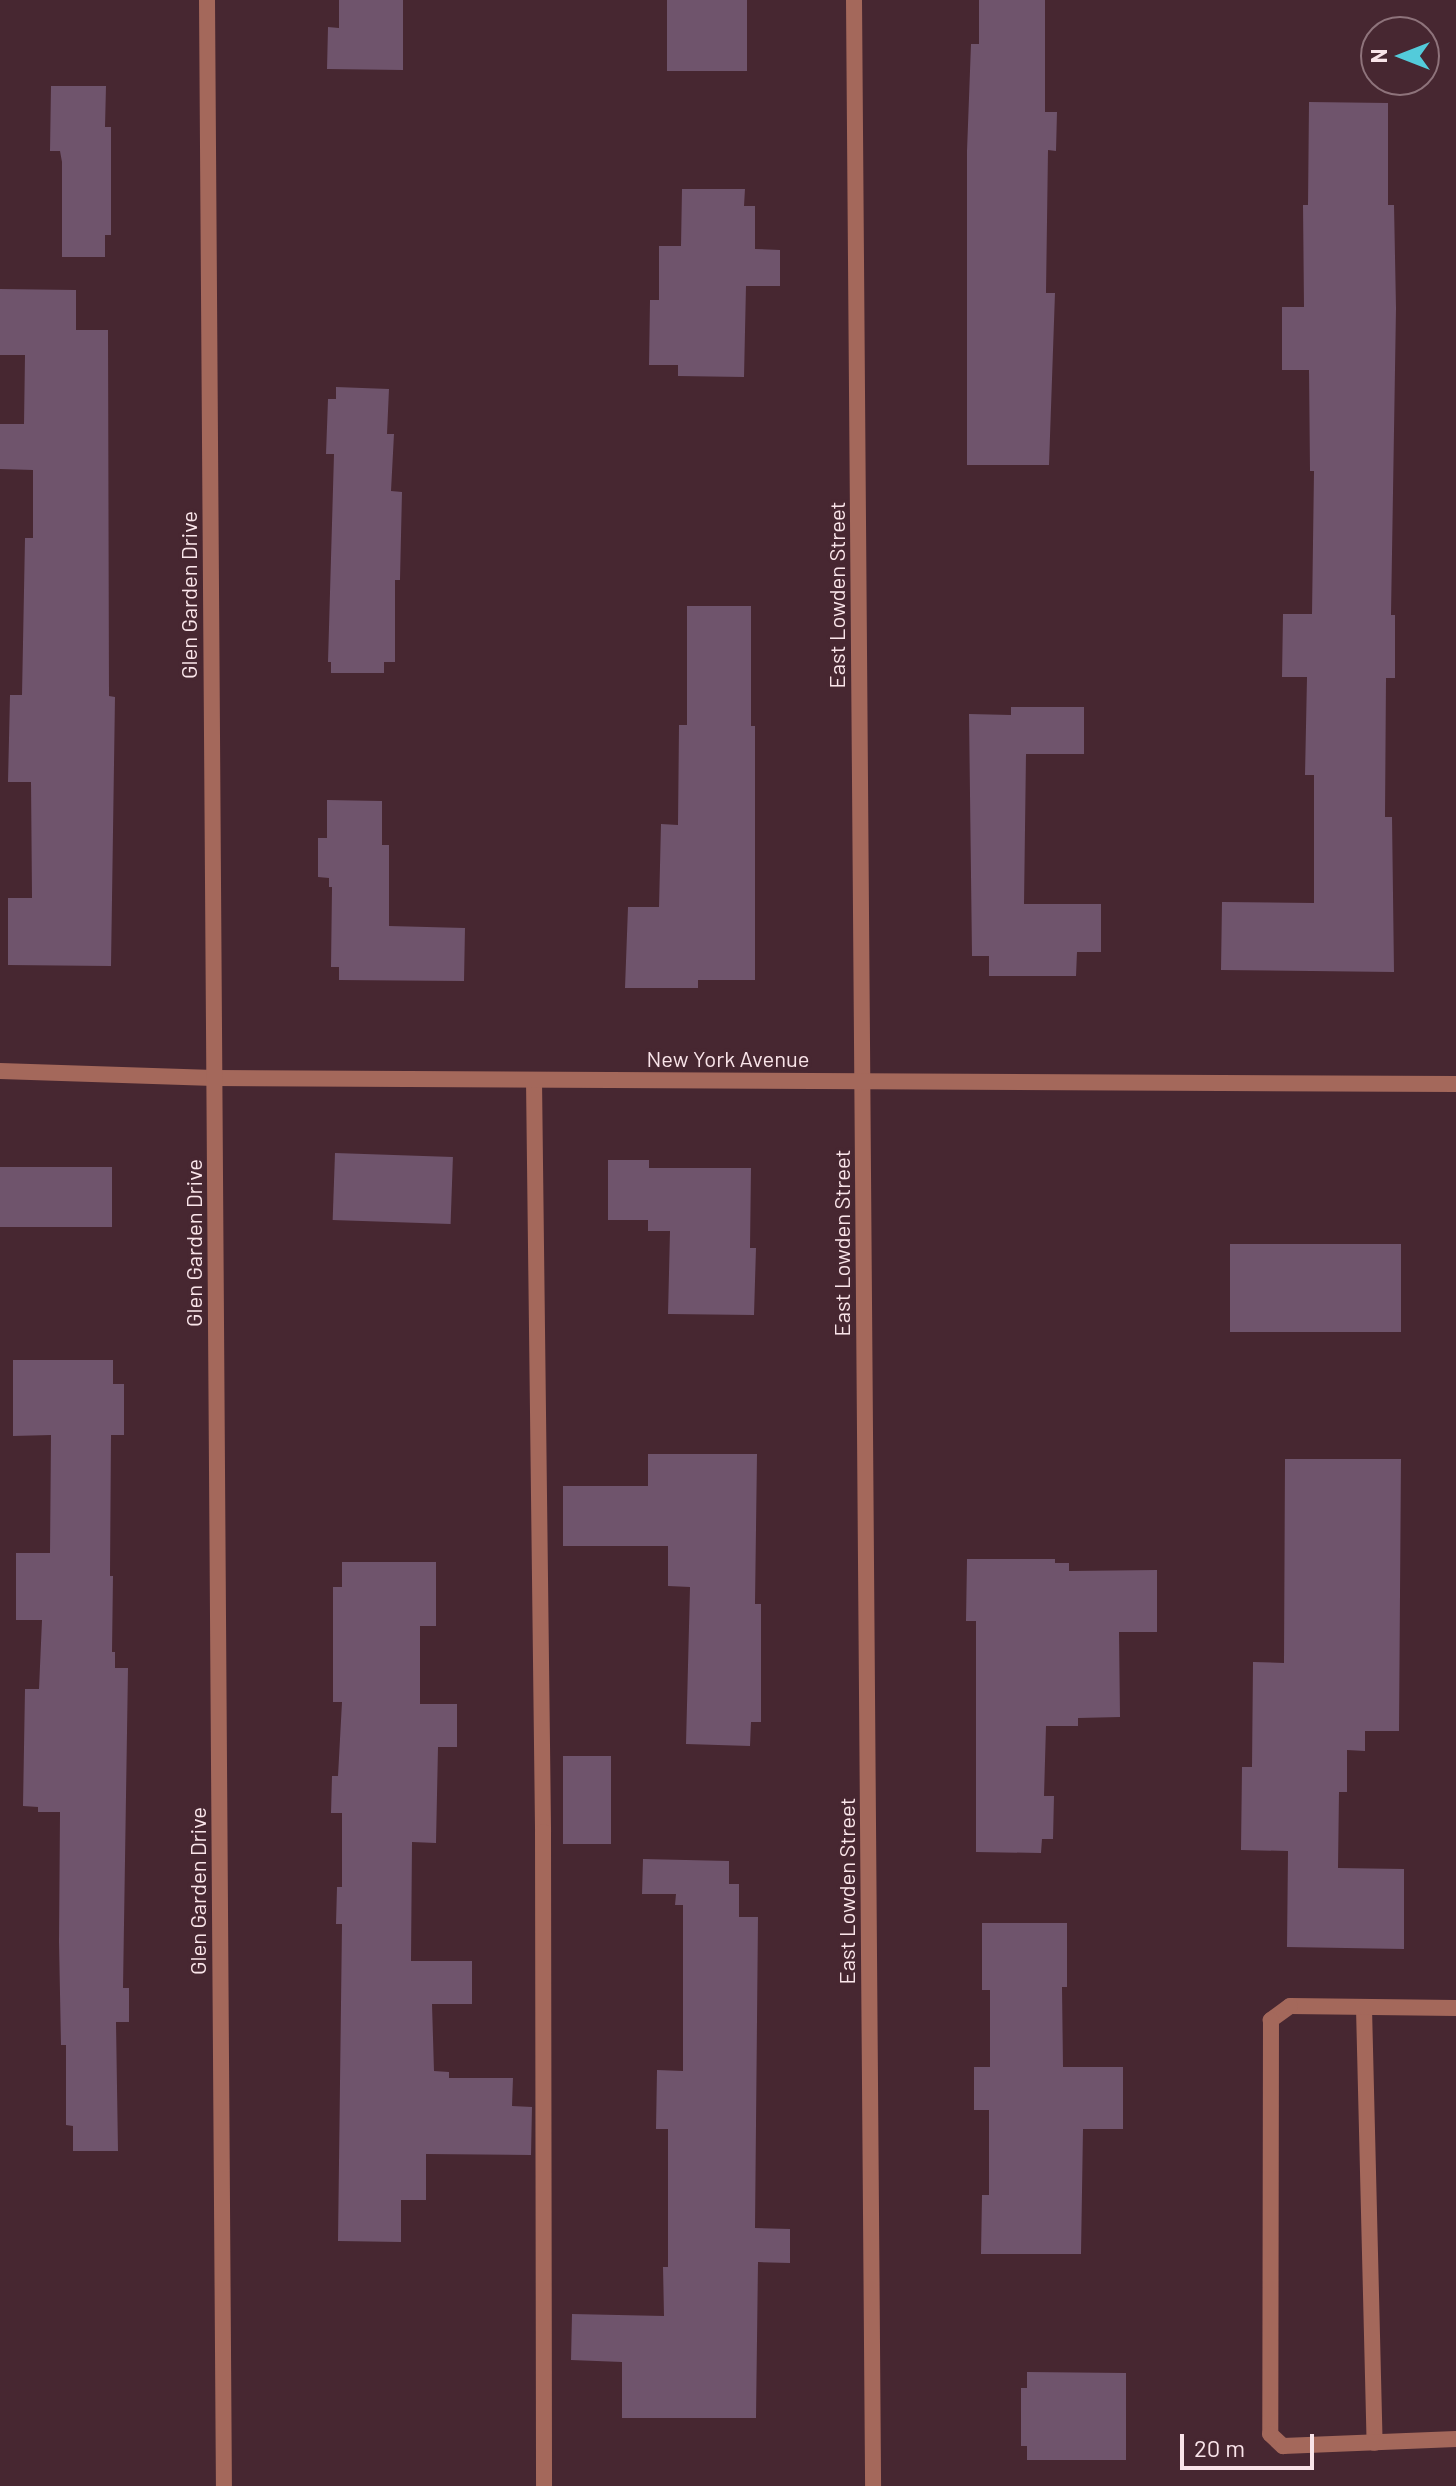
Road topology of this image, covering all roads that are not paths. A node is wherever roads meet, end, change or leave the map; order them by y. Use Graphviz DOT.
graph roads {
  1 [pos="207,0"];
  2 [pos="854,0"];
  3 [pos="0,1071"];
  4 [pos="214,1078"];
  5 [pos="534,1080"];
  6 [pos="863,1081"];
  7 [pos="1456,1084"];
  8 [pos="1364,2008"];
  9 [pos="1456,2008"];
  10 [pos="1456,2439"];
  11 [pos="1375,2443"];
  12 [pos="224,2486"];
  13 [pos="544,2486"];
  14 [pos="873,2486"];
  1 -- 4 [label="street, Glen Garden Drive"];
  2 -- 6 [label="street, East Lowden Street"];
  3 -- 4 [label="street, New York Avenue"];
  4 -- 5 [label="street, New York Avenue"];
  4 -- 12 [label="street, Glen Garden Drive"];
  5 -- 6 [label="street, New York Avenue"];
  5 -- 13 [label="street"];
  6 -- 7 [label="street, New York Avenue"];
  6 -- 14 [label="street, East Lowden Street"];
  8 -- 9 [label="street"];
  8 -- 11 [label="street"];
  8 -- 11 [label="street"];
  10 -- 11 [label="street"];
}
